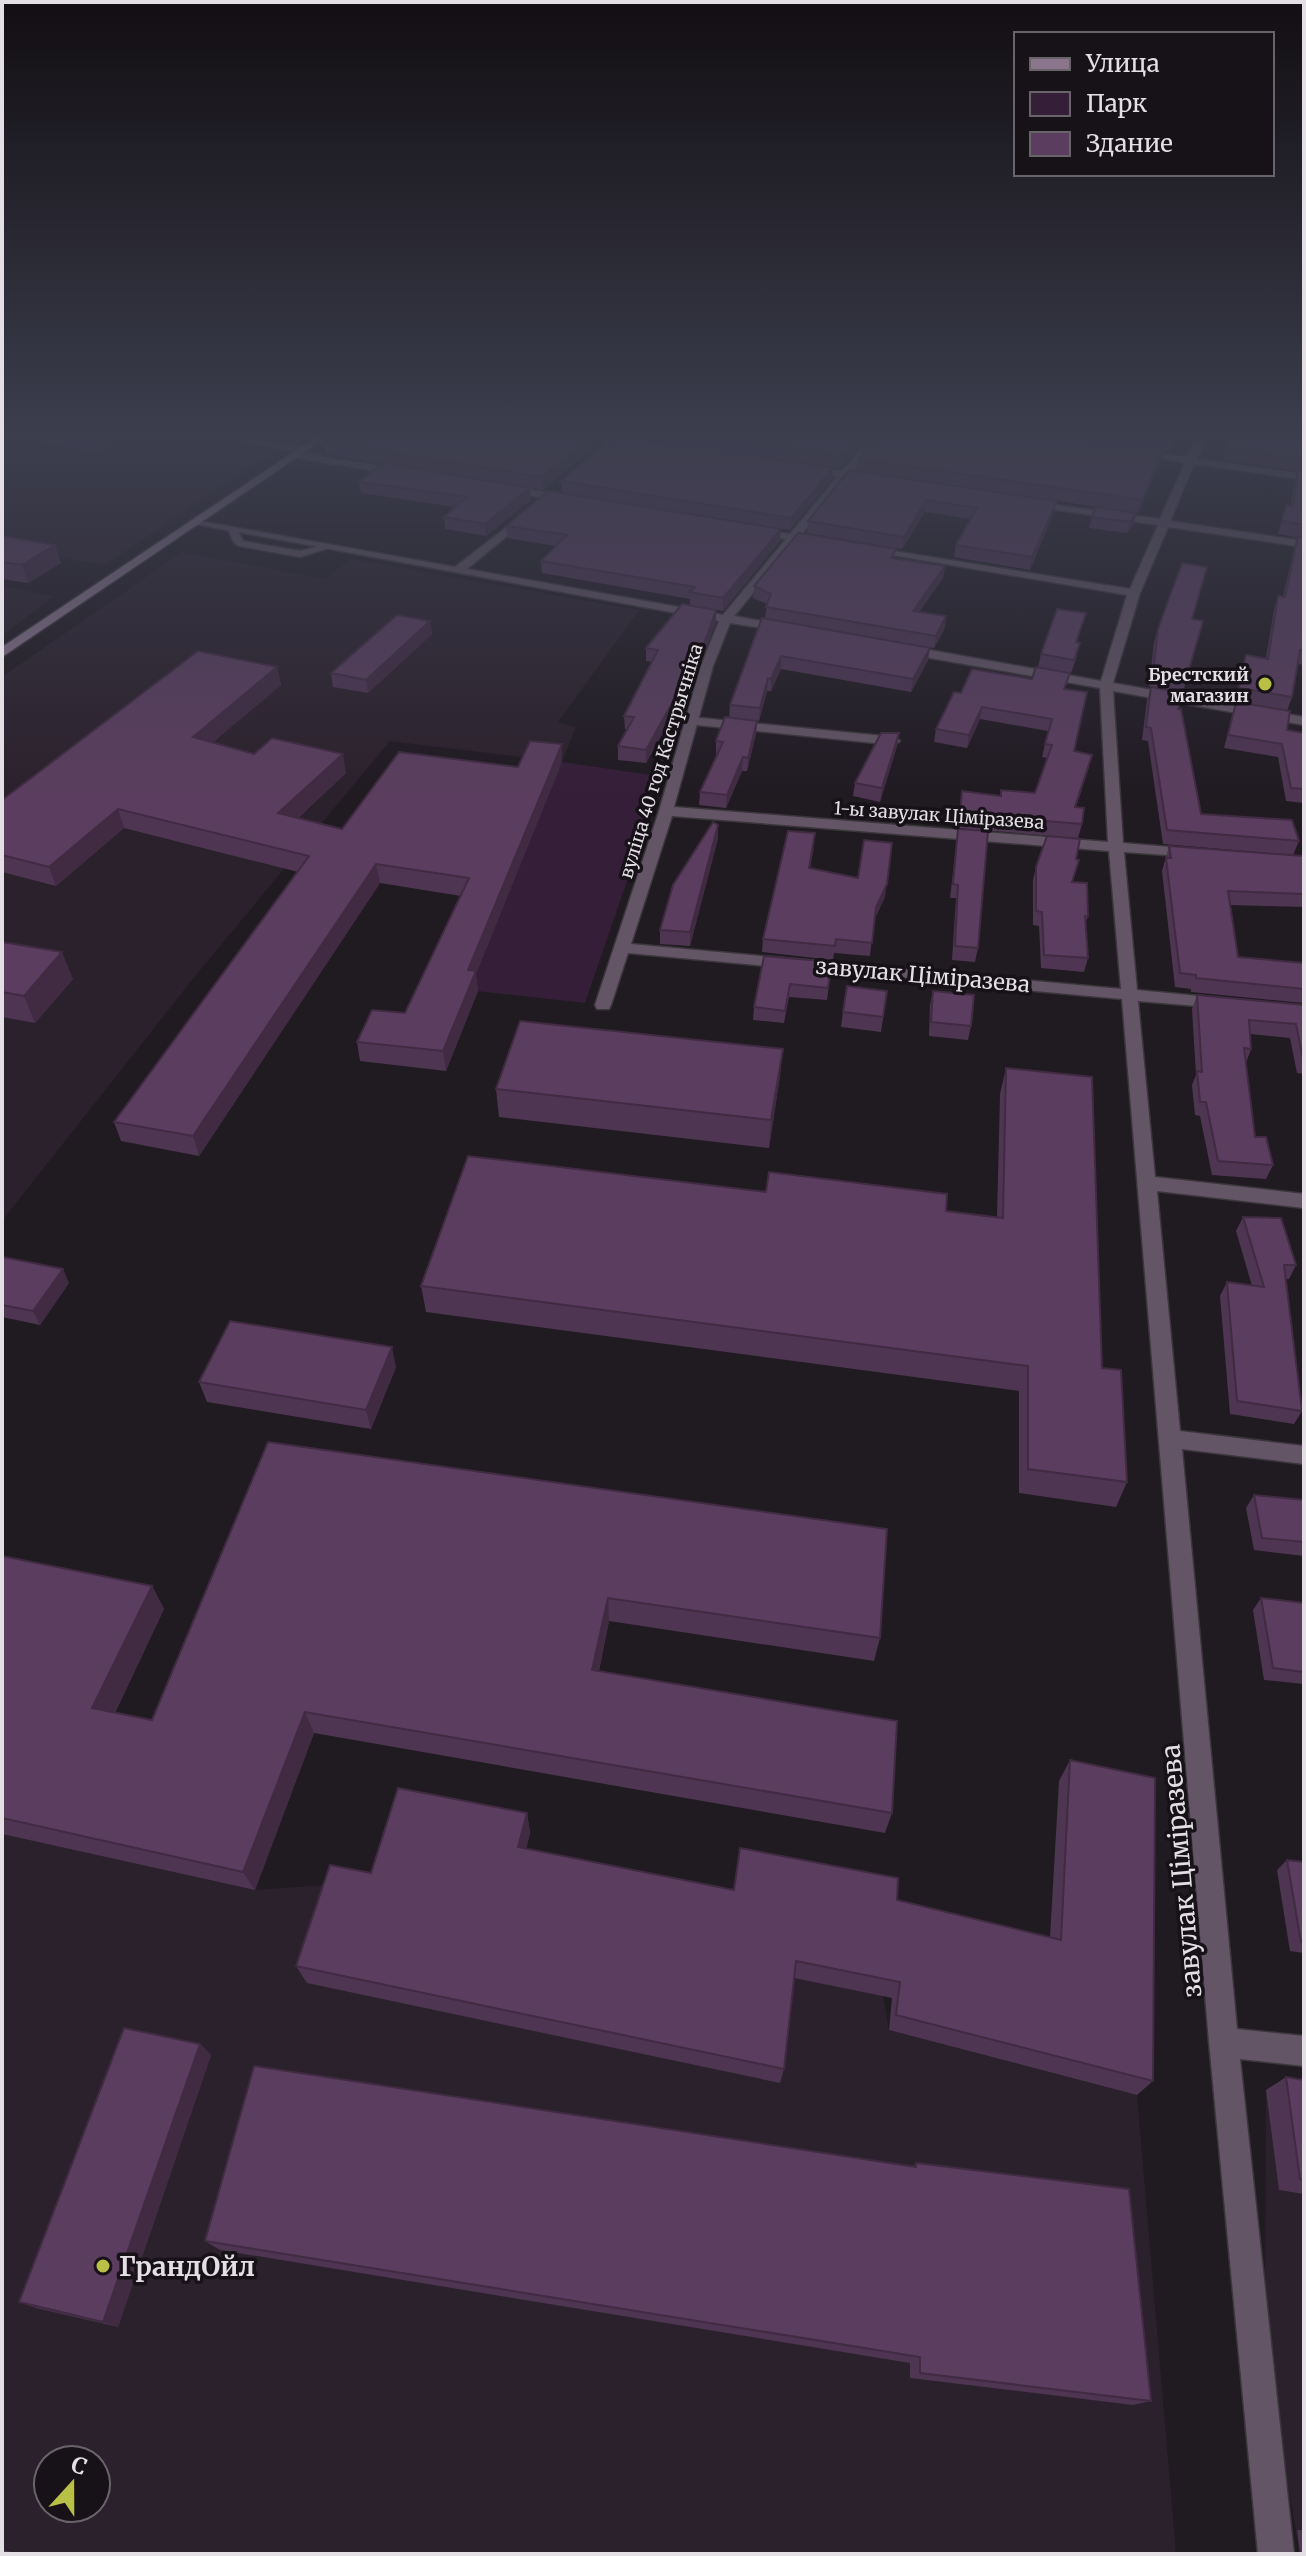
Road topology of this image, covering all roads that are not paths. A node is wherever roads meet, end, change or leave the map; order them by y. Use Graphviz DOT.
graph roads {
  1 [pos="148,554"];
  2 [pos="369,554"];
  3 [pos="478,554"];
  4 [pos="777,554"];
  5 [pos="897,554"];
  6 [pos="1150,554"];
  7 [pos="458,570"];
  8 [pos="1134,593"];
  9 [pos="726,619"];
  10 [pos="802,632"];
  11 [pos="893,648"];
  12 [pos="2,653"];
  13 [pos="1106,684"];
  14 [pos="1303,717"];
  15 [pos="691,721"];
  16 [pos="894,741"];
  17 [pos="666,811"];
  18 [pos="1116,846"];
  19 [pos="1210,855"];
  20 [pos="621,948"];
  21 [pos="1130,994"];
  22 [pos="603,1005"];
  23 [pos="1241,1005"];
  24 [pos="1148,1183"];
  25 [pos="1304,1201"];
  26 [pos="1171,1439"];
  27 [pos="1304,1455"];
  28 [pos="1224,2042"];
  29 [pos="1304,2051"];
  30 [pos="1276,2554"];
  1 -- 12 [label="street"];
  2 -- 7 [label="street"];
  3 -- 7 [label="street"];
  4 -- 9 [label="street, вуліца 40 год Кастрычніка"];
  5 -- 8 [label="street"];
  6 -- 8 [label="street, завулак Ціміразева"];
  7 -- 9 [label="street"];
  8 -- 13 [label="street, завулак Ціміразева"];
  9 -- 10 [label="street"];
  9 -- 15 [label="street, вуліца 40 год Кастрычніка"];
  11 -- 13 [label="street"];
  13 -- 14 [label="street"];
  13 -- 18 [label="street, завулак Ціміразева"];
  15 -- 16 [label="lane"];
  15 -- 17 [label="street, вуліца 40 год Кастрычніка"];
  17 -- 18 [label="street, 1-ы завулак Ціміразева"];
  17 -- 20 [label="street, вуліца 40 год Кастрычніка"];
  18 -- 19 [label="street, 1-ы завулак Ціміразева"];
  18 -- 21 [label="street, завулак Ціміразева"];
  20 -- 21 [label="street, завулак Ціміразева"];
  20 -- 22 [label="street, вуліца 40 год Кастрычніка"];
  21 -- 23 [label="street, завулак Ціміразева"];
  21 -- 24 [label="street, завулак Ціміразева"];
  24 -- 25 [label="street"];
  24 -- 26 [label="street, завулак Ціміразева"];
  26 -- 27 [label="street"];
  26 -- 28 [label="street, завулак Ціміразева"];
  28 -- 29 [label="street"];
  28 -- 30 [label="street, завулак Ціміразева"];
}
